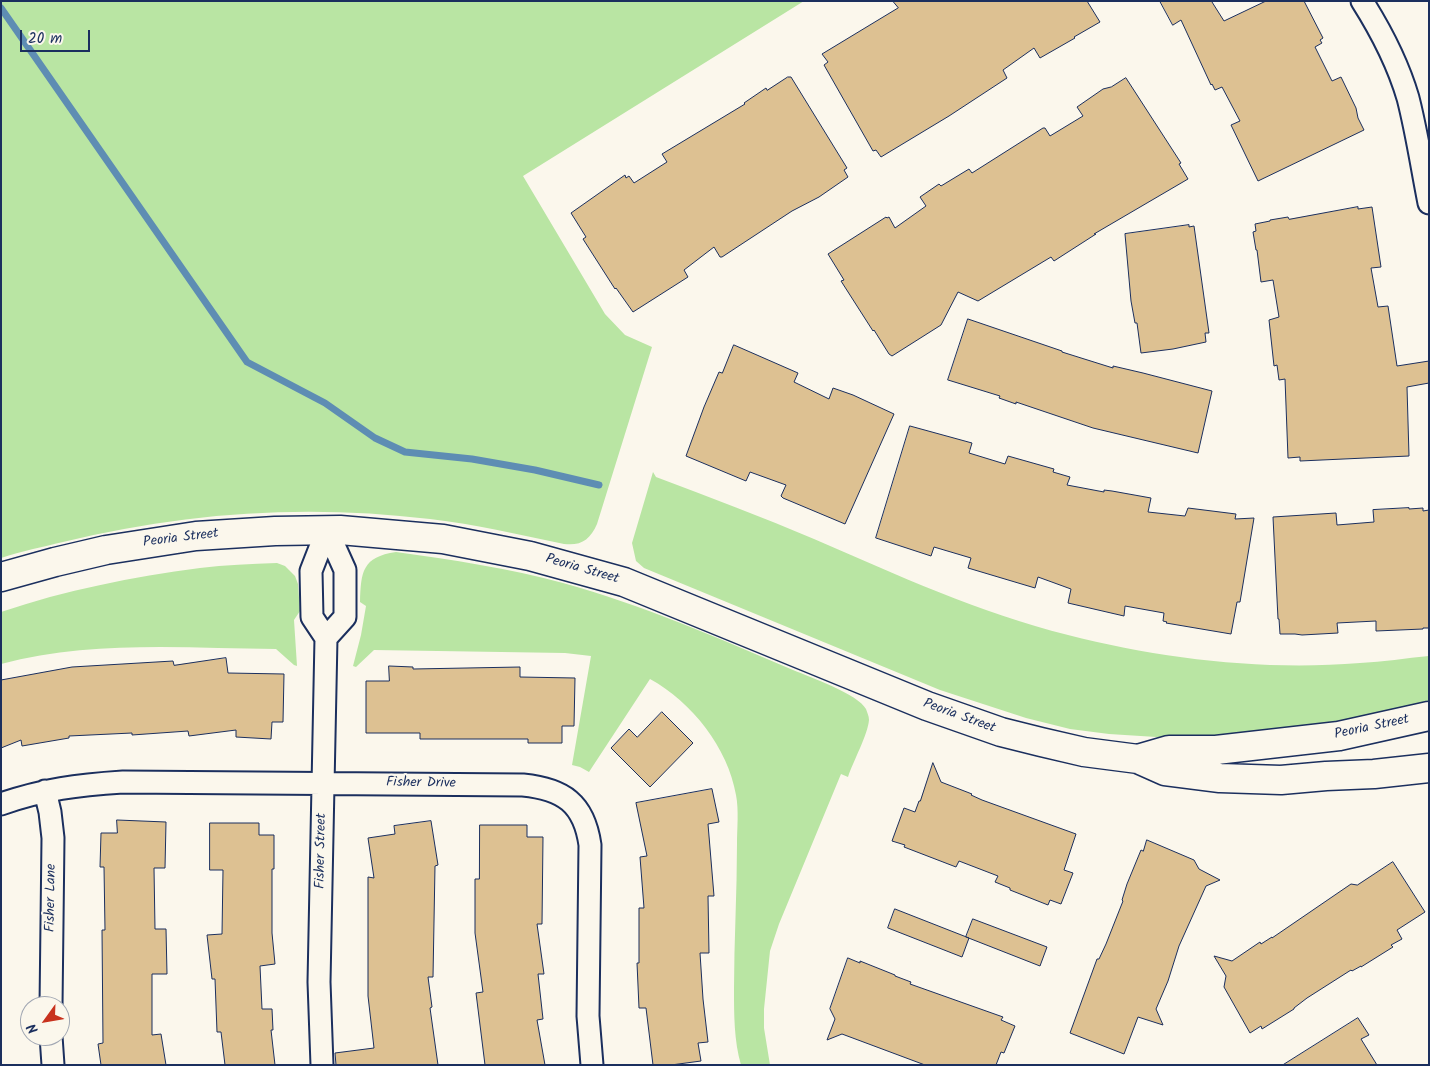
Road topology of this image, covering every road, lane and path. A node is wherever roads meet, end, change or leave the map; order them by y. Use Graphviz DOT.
graph roads {
  1 [pos="1362,1"];
  2 [pos="1429,203"];
  3 [pos="328,530"];
  4 [pos="1,577"];
  5 [pos="326,638"];
  6 [pos="1429,716"];
  7 [pos="1138,759"];
  8 [pos="1429,768"];
  9 [pos="323,783"];
  10 [pos="45,791"];
  11 [pos="1,804"];
  12 [pos="51,996"];
  13 [pos="52,1046"];
  14 [pos="53,1065"];
  15 [pos="322,1065"];
  16 [pos="592,1065"];
  1 -- 2 [label="street"];
  3 -- 4 [label="main road, Peoria Street"];
  3 -- 5 [label="street"];
  3 -- 5 [label="street"];
  3 -- 7 [label="main road, Peoria Street"];
  5 -- 9 [label="street, Fisher Street"];
  6 -- 7 [label="main road, Peoria Street"];
  7 -- 8 [label="main road, Peoria Street"];
  9 -- 10 [label="street, Fisher Drive"];
  9 -- 15 [label="street, Fisher Street"];
  9 -- 16 [label="street, Fisher Drive"];
  10 -- 11 [label="street, Fisher Drive"];
  10 -- 12 [label="street, Fisher Lane"];
  13 -- 14 [label="street"];
}
